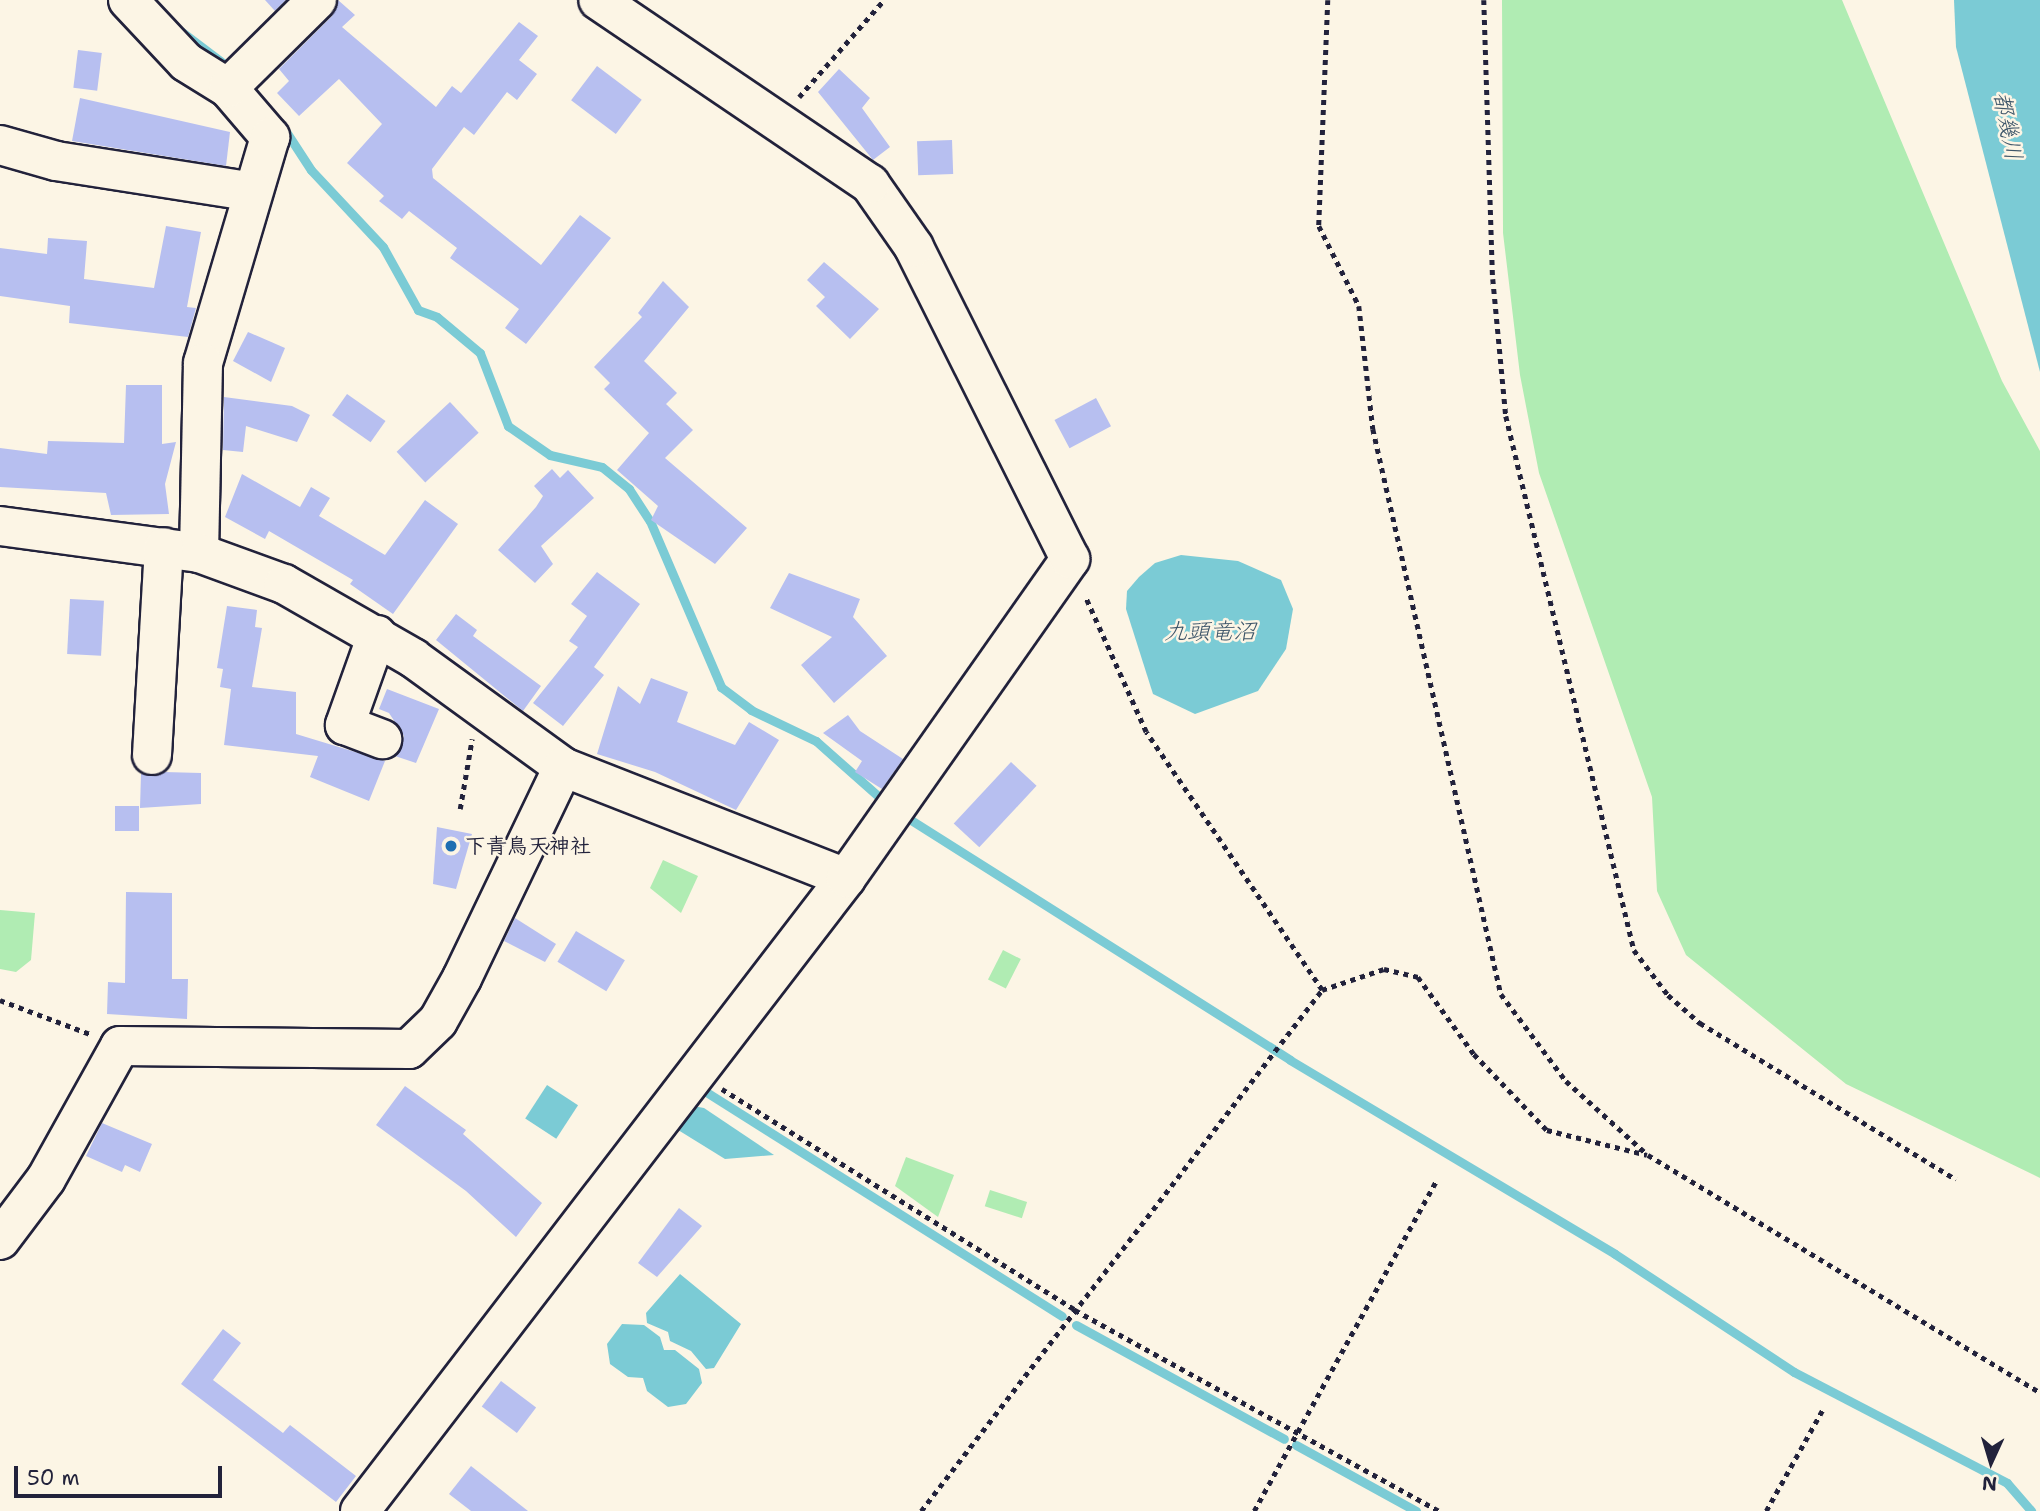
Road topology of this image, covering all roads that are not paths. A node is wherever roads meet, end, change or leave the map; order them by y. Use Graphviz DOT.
graph roads {
  1 [pos="128,0"];
  2 [pos="317,0"];
  3 [pos="598,0"];
  4 [pos="228,88"];
  5 [pos="0,145"];
  6 [pos="253,192"];
  7 [pos="0,526"];
  8 [pos="181,550"];
  9 [pos="377,635"];
  10 [pos="382,739"];
  11 [pos="152,755"];
  12 [pos="563,767"];
  13 [pos="846,878"];
  14 [pos="0,1240"];
  15 [pos="360,1511"];
  1 -- 4 [label="street"];
  2 -- 4 [label="street"];
  3 -- 13 [label="street"];
  4 -- 6 [label="street"];
  5 -- 6 [label="street"];
  6 -- 8 [label="street"];
  7 -- 8 [label="street"];
  8 -- 9 [label="street"];
  8 -- 11 [label="street"];
  9 -- 10 [label="street"];
  9 -- 12 [label="street"];
  12 -- 13 [label="street"];
  12 -- 14 [label="street"];
  13 -- 15 [label="street"];
}
